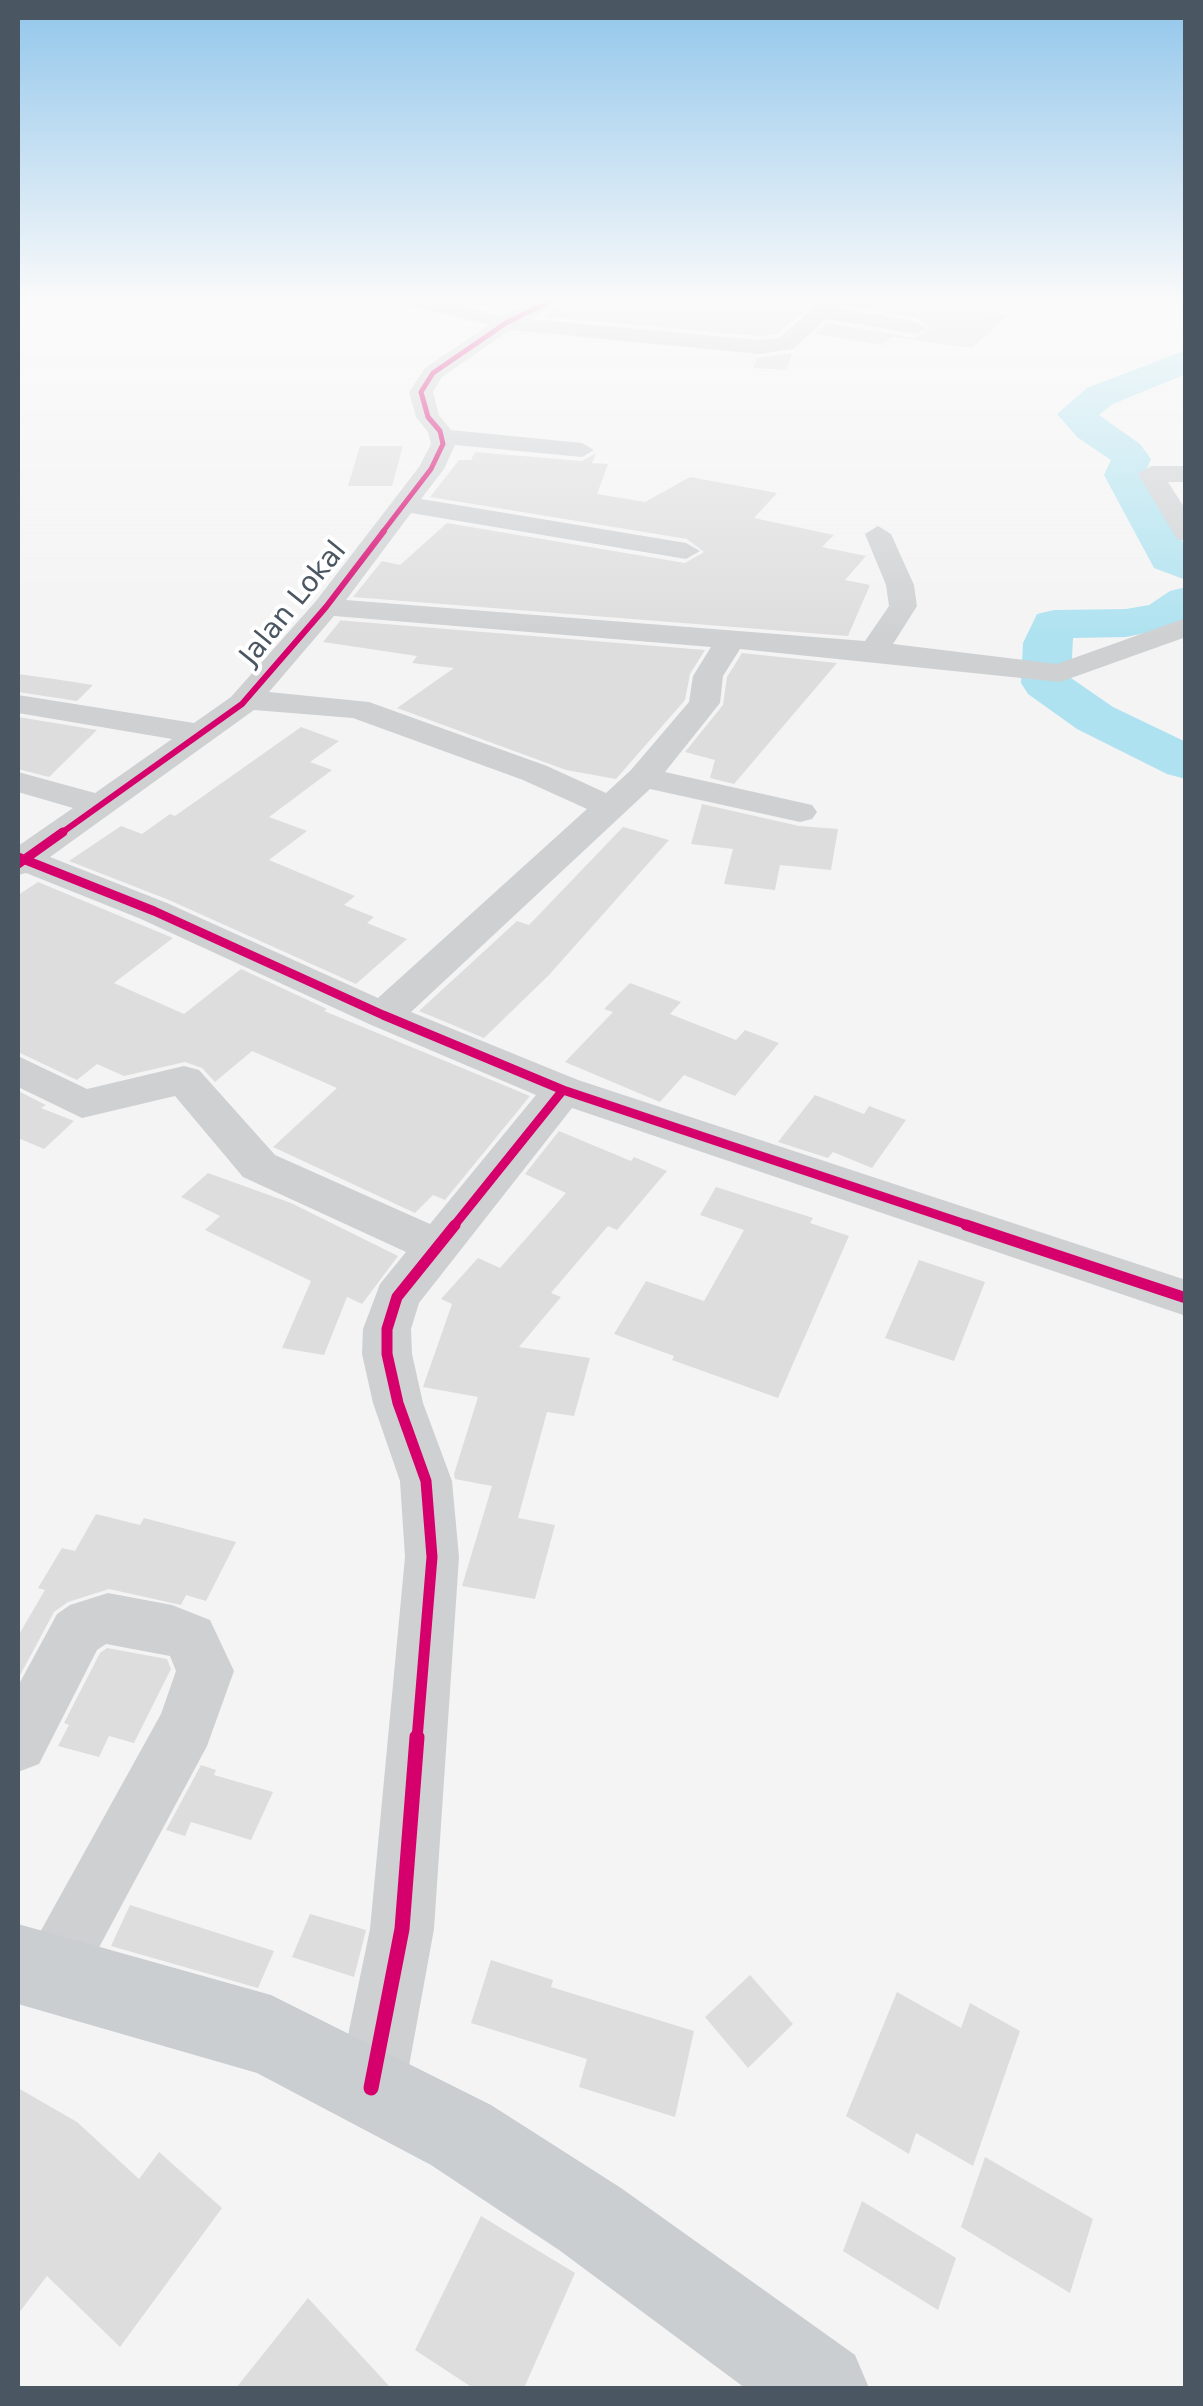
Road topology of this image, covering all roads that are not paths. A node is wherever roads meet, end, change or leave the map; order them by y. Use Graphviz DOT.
graph roads {
  1 [pos="427,413"];
  2 [pos="441,436"];
  3 [pos="582,450"];
  4 [pos="1186,474"];
  5 [pos="404,504"];
  6 [pos="1186,533"];
  7 [pos="878,534"];
  8 [pos="686,551"];
  9 [pos="326,607"];
  10 [pos="1186,627"];
  11 [pos="732,638"];
  12 [pos="874,650"];
  13 [pos="245,700"];
  14 [pos="18,704"];
  15 [pos="202,734"];
  16 [pos="644,777"];
  17 [pos="18,782"];
  18 [pos="99,804"];
  19 [pos="612,808"];
  20 [pos="800,812"];
  21 [pos="21,860"];
  22 [pos="383,1014"];
  23 [pos="18,1070"];
  24 [pos="563,1090"];
  25 [pos="437,1247"];
  26 [pos="1186,1298"];
  27 [pos="18,1744"];
  28 [pos="34,1969"];
  29 [pos="371,2088"];
  30 [pos="822,2388"];
  1 -- 2 [label="street"];
  2 -- 3 [label="street"];
  2 -- 5 [label="street, Jalan Lokal"];
  4 -- 6 [label="street"];
  5 -- 8 [label="street"];
  5 -- 9 [label="street, Jalan Lokal"];
  7 -- 12 [label="street"];
  9 -- 11 [label="street"];
  9 -- 13 [label="street, Jalan Lokal"];
  10 -- 12 [label="street"];
  11 -- 12 [label="street"];
  11 -- 16 [label="street"];
  13 -- 15 [label="street, Jalan Lokal"];
  13 -- 19 [label="street"];
  14 -- 15 [label="street"];
  15 -- 18 [label="street, Jalan Lokal"];
  16 -- 19 [label="street"];
  16 -- 20 [label="street"];
  17 -- 18 [label="street"];
  18 -- 21 [label="street, Jalan Lokal"];
  19 -- 22 [label="street"];
  21 -- 22 [label="street"];
  22 -- 24 [label="street"];
  23 -- 25 [label="street"];
  24 -- 25 [label="street"];
  24 -- 26 [label="street"];
  25 -- 29 [label="street"];
  27 -- 28 [label="street"];
  28 -- 29 [label="main road"];
  29 -- 30 [label="main road"];
}
